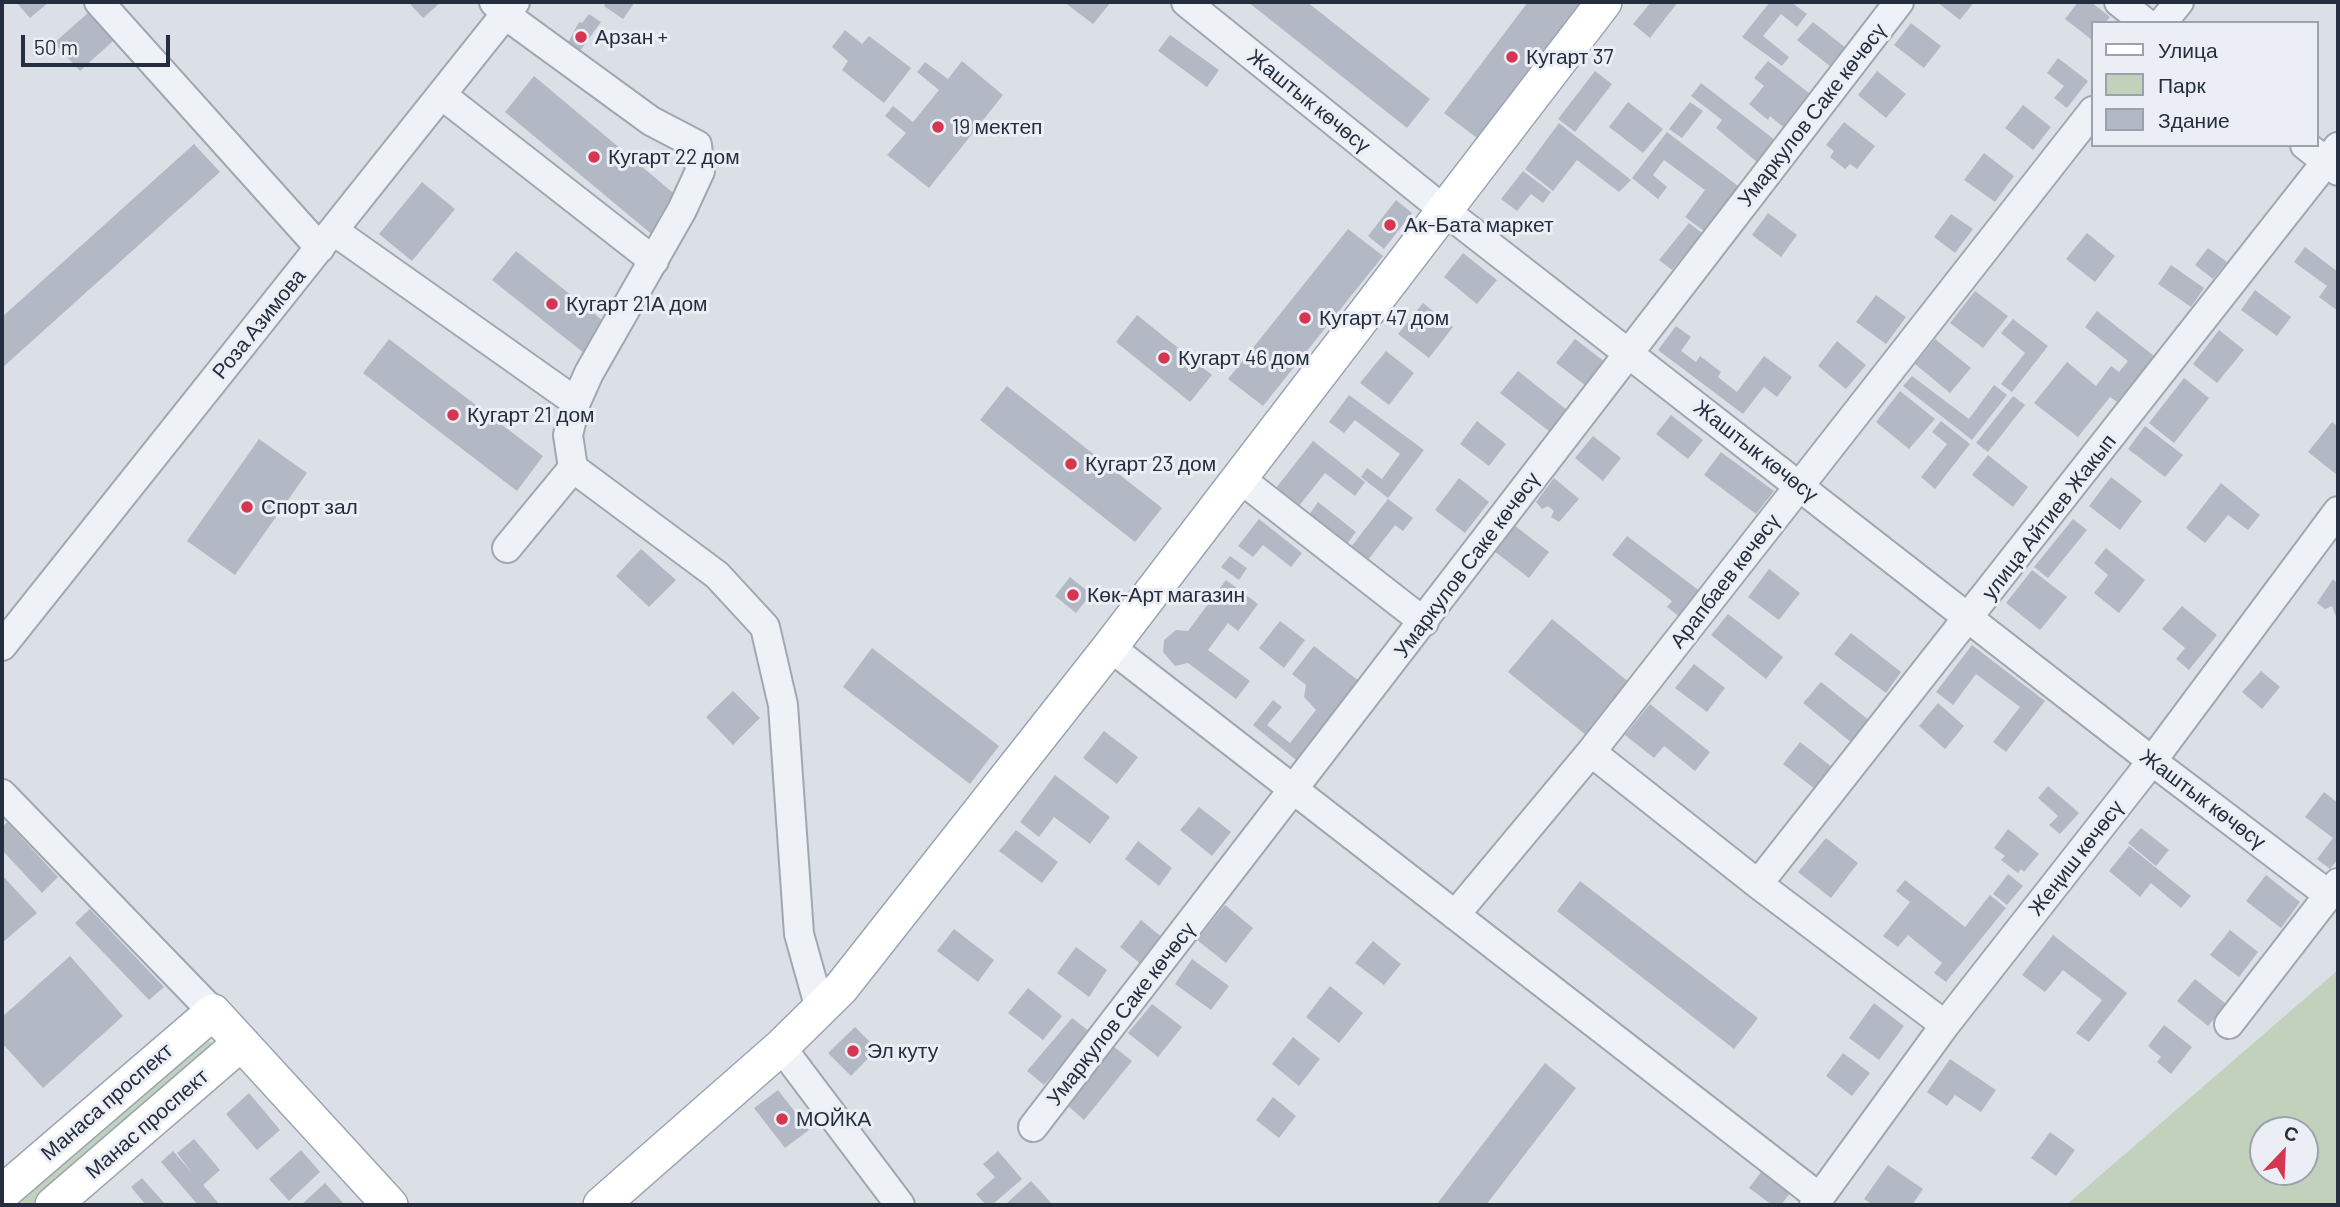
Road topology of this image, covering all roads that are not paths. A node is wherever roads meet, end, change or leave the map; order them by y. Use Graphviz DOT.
graph roads {
  1 [pos="99,2"];
  2 [pos="1186,2"];
  3 [pos="1604,2"];
  4 [pos="1899,2"];
  5 [pos="2119,2"];
  6 [pos="2179,2"];
  7 [pos="505,6"];
  8 [pos="2143,21"];
  9 [pos="2164,21"];
  10 [pos="443,96"];
  11 [pos="2092,112"];
  12 [pos="2327,156"];
  13 [pos="1444,210"];
  14 [pos="327,239"];
  15 [pos="654,261"];
  16 [pos="1628,353"];
  17 [pos="576,402"];
  18 [pos="573,468"];
  19 [pos="1238,477"];
  20 [pos="1801,485"];
  21 [pos="2338,511"];
  22 [pos="507,548"];
  23 [pos="1970,619"];
  24 [pos="1424,622"];
  25 [pos="2,646"];
  26 [pos="1110,647"];
  27 [pos="1591,752"];
  28 [pos="2152,761"];
  29 [pos="1294,790"];
  30 [pos="2,794"];
  31 [pos="1758,884"];
  32 [pos="2334,889"];
  33 [pos="1455,915"];
  34 [pos="820,1009"];
  35 [pos="213,1012"];
  36 [pos="2229,1024"];
  37 [pos="1945,1025"];
  38 [pos="241,1043"];
  39 [pos="781,1047"];
  40 [pos="1033,1127"];
  41 [pos="2,1193"];
  42 [pos="1817,1201"];
  43 [pos="52,1205"];
  44 [pos="390,1205"];
  45 [pos="601,1205"];
  46 [pos="900,1205"];
  1 -- 14 [label="street"];
  2 -- 13 [label="street, Жаштык көчөсү"];
  3 -- 13 [label="main road"];
  4 -- 16 [label="street, Умаркулов Саке көчөсү"];
  5 -- 8 [label="street"];
  6 -- 9 [label="street"];
  7 -- 10 [label="street, Роза Азимова"];
  7 -- 15 [label="street"];
  10 -- 14 [label="street, Роза Азимова"];
  10 -- 15 [label="street"];
  11 -- 20 [label="street, Арапбаев көчөсү"];
  12 -- 23 [label="street, улица Айтиев Жакып"];
  13 -- 16 [label="street, Жаштык көчөсү"];
  13 -- 19 [label="main road"];
  14 -- 17 [label="street"];
  14 -- 25 [label="street, Роза Азимова"];
  15 -- 17 [label="street"];
  16 -- 20 [label="street, Жаштык көчөсү"];
  16 -- 24 [label="street, Умаркулов Саке көчөсү"];
  17 -- 18 [label="street"];
  18 -- 22 [label="street"];
  18 -- 34 [label="street"];
  19 -- 24 [label="street"];
  19 -- 26 [label="main road"];
  20 -- 23 [label="street, Жаштык көчөсү"];
  20 -- 27 [label="street, Арапбаев көчөсү"];
  21 -- 28 [label="street, Жеңиш көчөсү"];
  23 -- 28 [label="street, Жаштык көчөсү"];
  23 -- 31 [label="street, улица Айтиев Жакып"];
  24 -- 29 [label="street, Умаркулов Саке көчөсү"];
  26 -- 29 [label="street"];
  26 -- 34 [label="main road"];
  27 -- 31 [label="street"];
  27 -- 33 [label="street, Арапбаев көчөсү"];
  28 -- 32 [label="street, Жаштык көчөсү"];
  28 -- 37 [label="street, Жеңиш көчөсү"];
  29 -- 33 [label="street"];
  29 -- 40 [label="street, Умаркулов Саке көчөсү"];
  30 -- 35 [label="street"];
  31 -- 37 [label="street"];
  32 -- 36 [label="street"];
  33 -- 42 [label="street"];
  34 -- 39 [label="main road"];
  35 -- 38 [label="main road"];
  35 -- 41 [label="main road, Манаса проспект"];
  37 -- 42 [label="street, Жеңиш көчөсү"];
  38 -- 43 [label="main road, Манас проспект"];
  38 -- 44 [label="main road"];
  39 -- 45 [label="main road"];
  39 -- 46 [label="street"];
}
